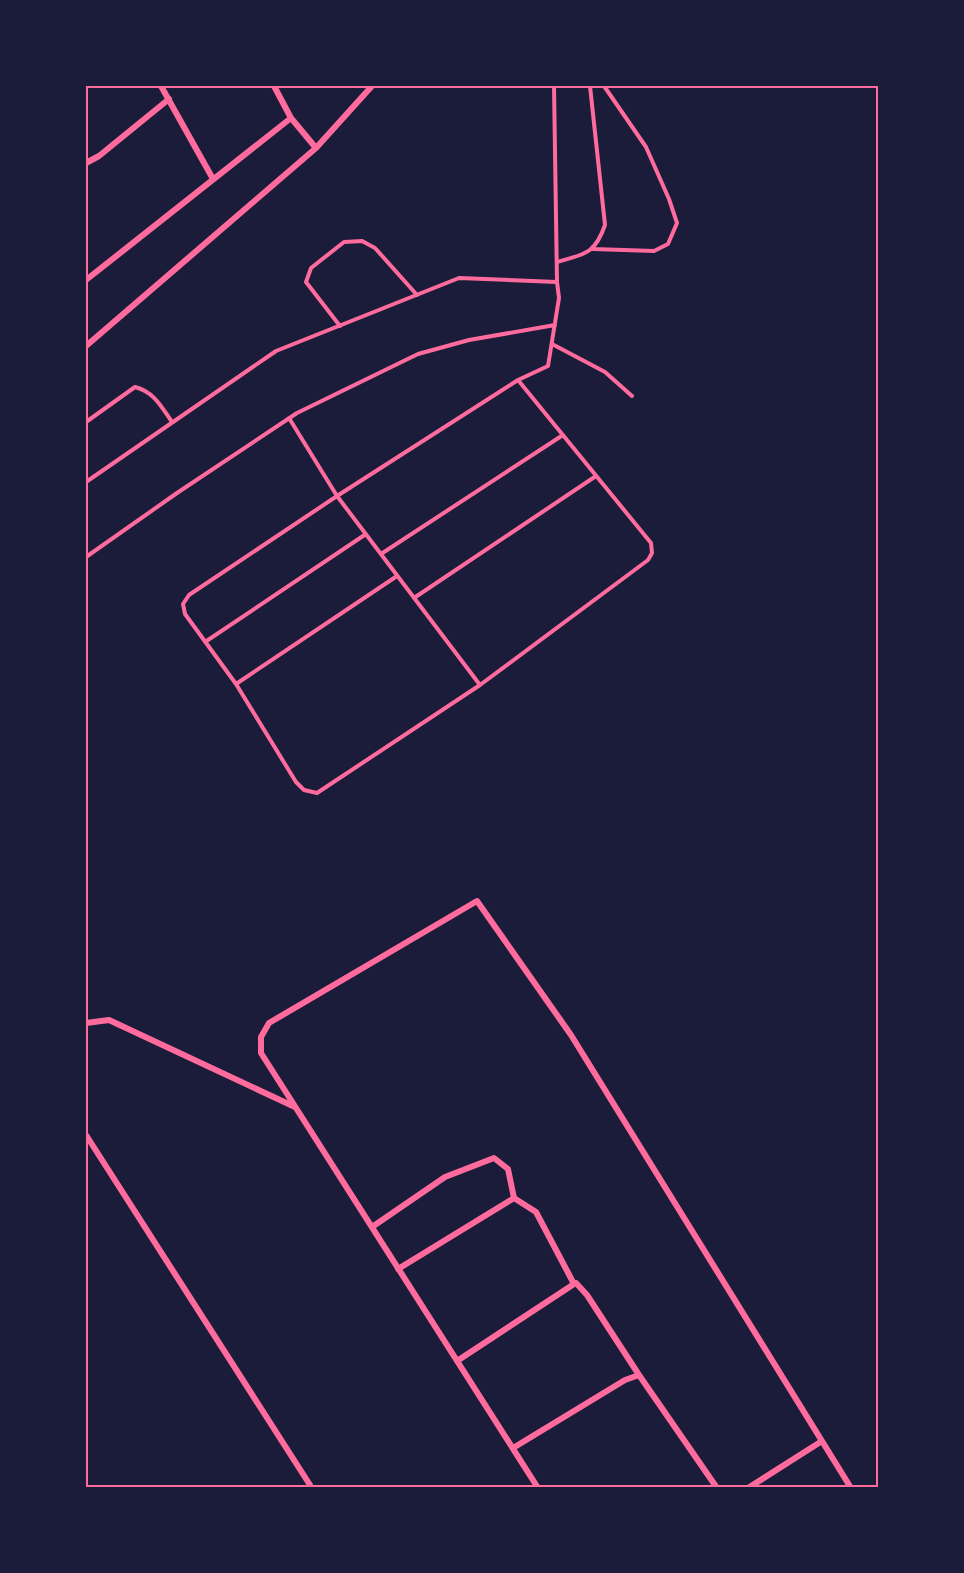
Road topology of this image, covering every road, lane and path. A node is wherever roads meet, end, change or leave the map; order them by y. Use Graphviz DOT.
graph roads {
  1 [pos="161,86"];
  2 [pos="274,86"];
  3 [pos="372,86"];
  4 [pos="554,86"];
  5 [pos="590,86"];
  6 [pos="604,86"];
  7 [pos="169,99"];
  8 [pos="291,118"];
  9 [pos="316,148"];
  10 [pos="86,164"];
  11 [pos="213,179"];
  12 [pos="593,249"];
  13 [pos="557,262"];
  14 [pos="86,280"];
  15 [pos="557,282"];
  16 [pos="417,295"];
  17 [pos="555,325"];
  18 [pos="340,326"];
  19 [pos="552,344"];
  20 [pos="86,345"];
  21 [pos="518,380"];
  22 [pos="632,396"];
  23 [pos="289,418"];
  24 [pos="86,422"];
  25 [pos="172,422"];
  26 [pos="563,435"];
  27 [pos="596,476"];
  28 [pos="86,482"];
  29 [pos="336,496"];
  30 [pos="366,534"];
  31 [pos="381,554"];
  32 [pos="86,557"];
  33 [pos="398,576"];
  34 [pos="414,598"];
  35 [pos="205,642"];
  36 [pos="236,684"];
  37 [pos="480,685"];
  38 [pos="86,1023"];
  39 [pos="296,1107"];
  40 [pos="86,1135"];
  41 [pos="514,1198"];
  42 [pos="372,1227"];
  43 [pos="398,1269"];
  44 [pos="574,1284"];
  45 [pos="457,1361"];
  46 [pos="639,1375"];
  47 [pos="822,1441"];
  48 [pos="513,1448"];
  49 [pos="310,1487"];
  50 [pos="318,1488"];
  51 [pos="537,1488"];
  52 [pos="717,1488"];
  53 [pos="748,1488"];
  54 [pos="851,1488"];
  1 -- 7 [label="street"];
  2 -- 8 [label="street"];
  3 -- 9 [label="street"];
  4 -- 13 [label="lane"];
  5 -- 12 [label="lane"];
  6 -- 12 [label="lane"];
  7 -- 10 [label="street"];
  7 -- 11 [label="street"];
  8 -- 9 [label="street"];
  8 -- 11 [label="street"];
  9 -- 20 [label="street"];
  11 -- 14 [label="street"];
  12 -- 13 [label="lane"];
  13 -- 15 [label="lane"];
  15 -- 16 [label="lane"];
  15 -- 17 [label="lane"];
  16 -- 18 [label="lane"];
  16 -- 18 [label="lane"];
  17 -- 19 [label="lane"];
  17 -- 23 [label="lane"];
  18 -- 25 [label="lane"];
  19 -- 21 [label="lane"];
  19 -- 22 [label="lane"];
  21 -- 26 [label="lane"];
  21 -- 29 [label="lane"];
  23 -- 29 [label="lane"];
  23 -- 32 [label="lane"];
  24 -- 25 [label="lane"];
  25 -- 28 [label="lane"];
  26 -- 27 [label="lane"];
  26 -- 31 [label="lane"];
  27 -- 34 [label="lane"];
  27 -- 37 [label="lane"];
  29 -- 30 [label="lane"];
  29 -- 35 [label="lane"];
  30 -- 31 [label="lane"];
  30 -- 35 [label="lane"];
  31 -- 33 [label="lane"];
  33 -- 34 [label="lane"];
  33 -- 36 [label="lane"];
  34 -- 37 [label="lane"];
  35 -- 36 [label="lane"];
  36 -- 37 [label="lane"];
  38 -- 39 [label="street"];
  39 -- 42 [label="street"];
  39 -- 47 [label="street"];
  40 -- 49 [label="street"];
  41 -- 42 [label="street"];
  41 -- 43 [label="street"];
  41 -- 44 [label="street"];
  42 -- 43 [label="street"];
  43 -- 45 [label="street"];
  44 -- 45 [label="street"];
  44 -- 46 [label="street"];
  45 -- 48 [label="street"];
  46 -- 48 [label="street"];
  46 -- 52 [label="street"];
  47 -- 53 [label="street"];
  47 -- 54 [label="street"];
  48 -- 51 [label="street"];
  49 -- 50 [label="street"];
}
